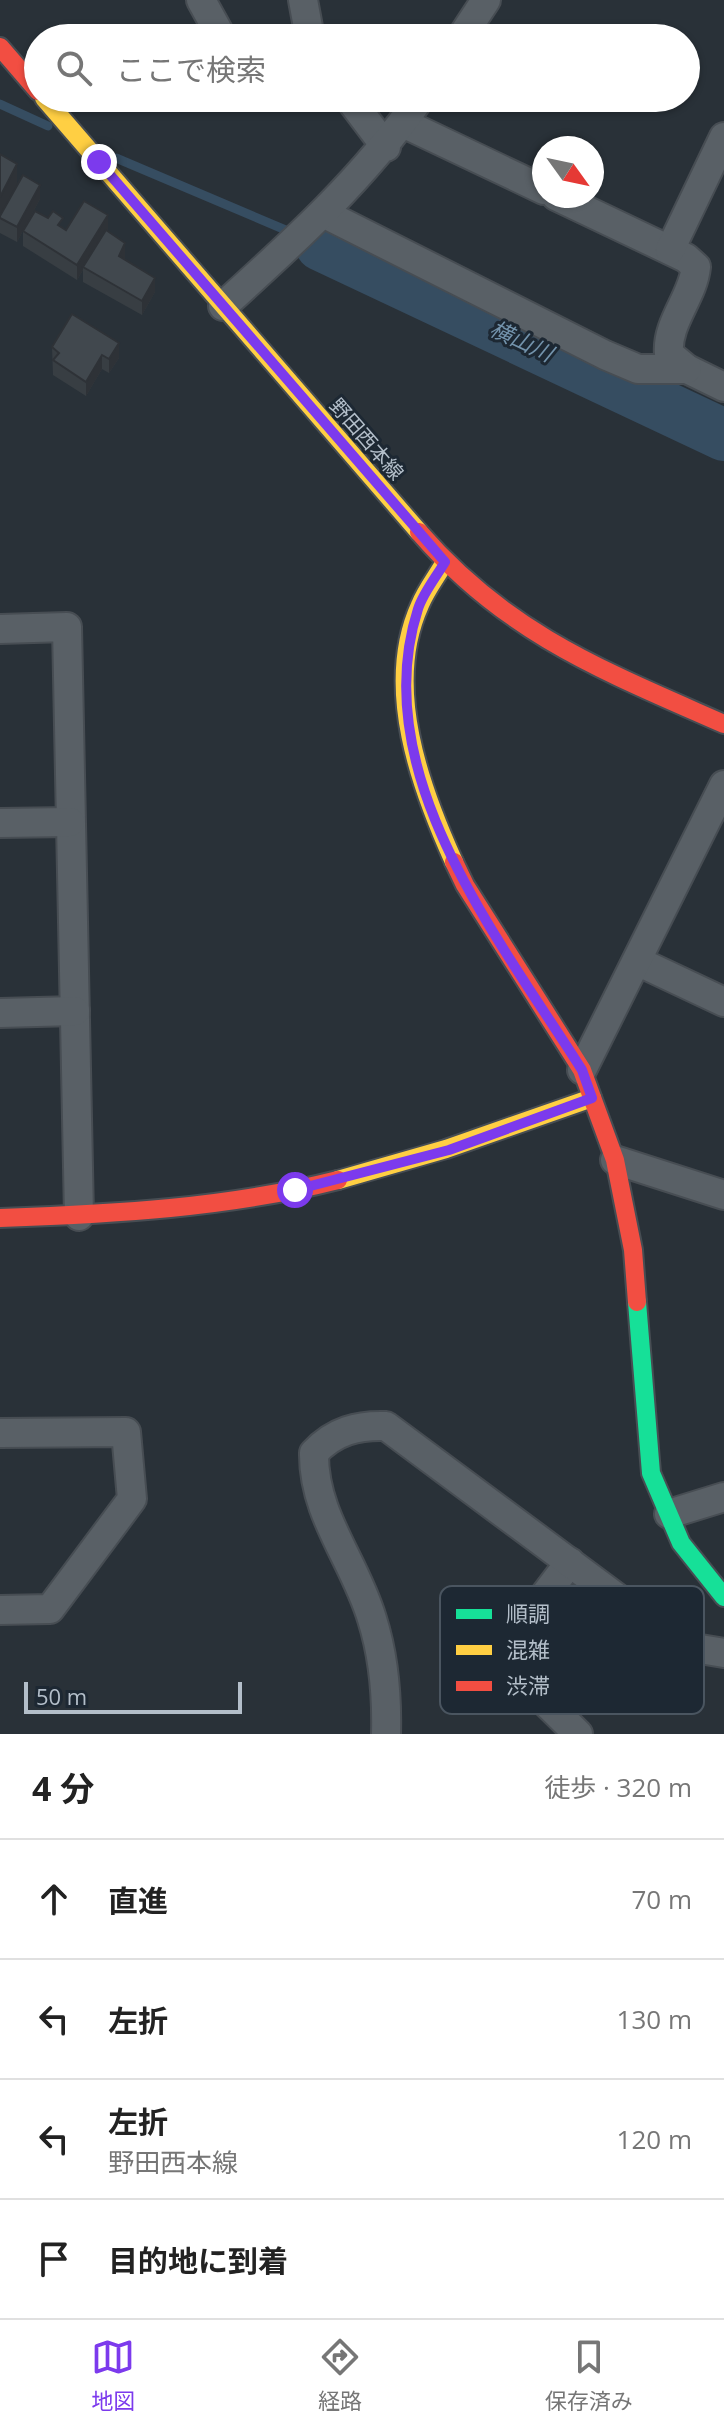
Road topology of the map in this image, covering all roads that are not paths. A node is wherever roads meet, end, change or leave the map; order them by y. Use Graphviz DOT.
graph roads {
  1 [pos="201,0"];
  2 [pos="303,0"];
  3 [pos="486,0"];
  4 [pos="214,24"];
  5 [pos="307,24"];
  6 [pos="470,24"];
  7 [pos="0,47"];
  8 [pos="24,75"];
  9 [pos="56,112"];
  10 [pos="360,112"];
  11 [pos="410,112"];
  12 [pos="403,123"];
  13 [pos="724,137"];
  14 [pos="386,147"];
  15 [pos="532,184"];
  16 [pos="581,208"];
  17 [pos="320,218"];
  18 [pos="670,250"];
  19 [pos="223,306"];
  20 [pos="687,369"];
  21 [pos="724,387"];
  22 [pos="445,562"];
  23 [pos="0,629"];
  24 [pos="724,724"];
  25 [pos="724,785"];
  26 [pos="70,822"];
  27 [pos="0,823"];
  28 [pos="637,961"];
  29 [pos="724,1002"];
  30 [pos="75,1011"];
  31 [pos="0,1013"];
  32 [pos="582,1070"];
  33 [pos="592,1098"];
  34 [pos="615,1160"];
  35 [pos="724,1195"];
  36 [pos="79,1216"];
  37 [pos="0,1218"];
  38 [pos="0,1433"];
  39 [pos="724,1497"];
  40 [pos="669,1514"];
  41 [pos="570,1562"];
  42 [pos="552,1586"];
  43 [pos="602,1586"];
  44 [pos="724,1597"];
  45 [pos="0,1610"];
  46 [pos="704,1650"];
  47 [pos="724,1653"];
  48 [pos="558,1714"];
  49 [pos="386,1734"];
  50 [pos="578,1734"];
  1 -- 4 [label="street"];
  2 -- 5 [label="street"];
  3 -- 6 [label="street"];
  7 -- 8 [label="street"];
  9 -- 19 [label="street, 野田西本線"];
  10 -- 14 [label="street"];
  11 -- 12 [label="street"];
  12 -- 14 [label="street"];
  12 -- 15 [label="street"];
  13 -- 18 [label="street"];
  14 -- 17 [label="street"];
  16 -- 18 [label="street"];
  17 -- 19 [label="street"];
  17 -- 20 [label="street"];
  18 -- 20 [label="street"];
  19 -- 22 [label="street, 野田西本線"];
  20 -- 21 [label="street"];
  22 -- 24 [label="street, 野田西本線"];
  22 -- 32 [label="street"];
  23 -- 26 [label="street"];
  25 -- 28 [label="street"];
  26 -- 27 [label="street"];
  26 -- 30 [label="street"];
  28 -- 29 [label="street"];
  28 -- 32 [label="street"];
  30 -- 31 [label="street"];
  30 -- 36 [label="street"];
  32 -- 33 [label="street"];
  33 -- 34 [label="street"];
  33 -- 36 [label="street"];
  34 -- 35 [label="street"];
  34 -- 40 [label="street"];
  36 -- 37 [label="street"];
  38 -- 45 [label="street"];
  39 -- 40 [label="street"];
  40 -- 44 [label="street"];
  41 -- 42 [label="street"];
  41 -- 43 [label="street"];
  41 -- 49 [label="street"];
  46 -- 47 [label="street"];
  48 -- 50 [label="street"];
}
